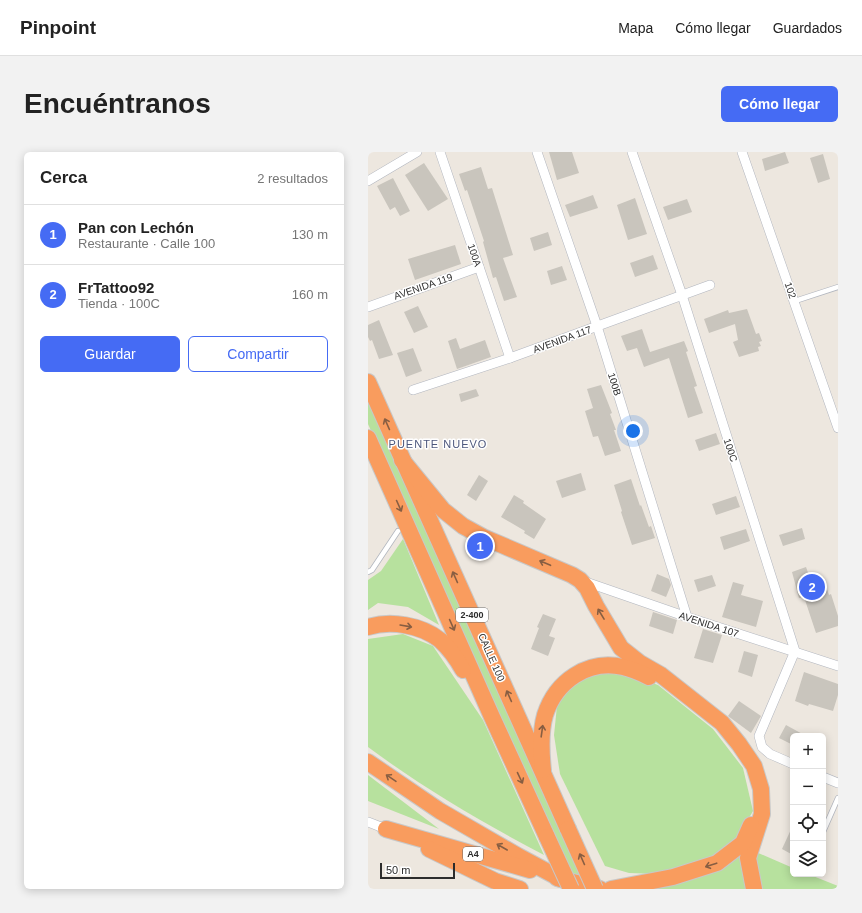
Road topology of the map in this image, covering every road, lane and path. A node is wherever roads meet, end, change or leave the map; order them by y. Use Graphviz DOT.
graph roads {
  1 [pos="417,152"];
  2 [pos="440,152"];
  3 [pos="537,152"];
  4 [pos="632,152"];
  5 [pos="742,152"];
  6 [pos="368,181"];
  7 [pos="479,267"];
  8 [pos="710,285"];
  9 [pos="838,287"];
  10 [pos="682,295"];
  11 [pos="795,301"];
  12 [pos="368,307"];
  13 [pos="597,326"];
  14 [pos="510,358"];
  15 [pos="368,382"];
  16 [pos="413,390"];
  17 [pos="838,428"];
  18 [pos="368,438"];
  19 [pos="402,460"];
  20 [pos="398,531"];
  21 [pos="368,572"];
  22 [pos="580,580"];
  23 [pos="687,617"];
  24 [pos="368,626"];
  25 [pos="795,651"];
  26 [pos="838,666"];
  27 [pos="492,717"];
  28 [pos="368,762"];
  29 [pos="790,763"];
  30 [pos="543,770"];
  31 [pos="826,778"];
  32 [pos="838,783"];
  33 [pos="838,798"];
  34 [pos="368,822"];
  35 [pos="826,825"];
  36 [pos="386,829"];
  37 [pos="566,884"];
  38 [pos="502,885"];
  39 [pos="520,889"];
  40 [pos="595,889"];
  41 [pos="600,889"];
  42 [pos="611,889"];
  43 [pos="754,889"];
  1 -- 6 [label="street"];
  2 -- 7 [label="street, 100A"];
  3 -- 13 [label="street, 100B"];
  4 -- 10 [label="street, 100C"];
  5 -- 11 [label="street, 102"];
  7 -- 12 [label="street, AVENIDA 119"];
  7 -- 14 [label="street, 100A"];
  8 -- 10 [label="street, AVENIDA 117"];
  9 -- 11 [label="lane"];
  10 -- 13 [label="street, AVENIDA 117"];
  10 -- 25 [label="street, 100C"];
  11 -- 17 [label="street, 102"];
  13 -- 14 [label="street, AVENIDA 117"];
  13 -- 23 [label="street, 100B"];
  14 -- 16 [label="street, AVENIDA 117"];
  19 -- 15 [label="highway, CALLE 100 / 2-400, one-way"];
  18 -- 27 [label="highway, 2-400, one-way"];
  22 -- 19 [label="highway, one-way"];
  30 -- 19 [label="highway, CALLE 100 / 2-400, one-way"];
  20 -- 21 [label="lane"];
  22 -- 23 [label="street, AVENIDA 107"];
  43 -- 22 [label="highway, one-way"];
  23 -- 25 [label="street, AVENIDA 107"];
  24 -- 27 [label="highway, one-way"];
  25 -- 26 [label="street, AVENIDA 107"];
  25 -- 29 [label="street"];
  27 -- 37 [label="highway, 2-400, one-way, bridge"];
  37 -- 28 [label="highway, one-way"];
  40 -- 30 [label="highway, CALLE 100 / 2-400, one-way, bridge"];
  30 -- 42 [label="highway, one-way"];
  31 -- 32 [label="street"];
  33 -- 35 [label="lane"];
  34 -- 36 [label="street"];
  36 -- 37 [label="highway, A4"];
  36 -- 38 [label="highway, A4"];
  37 -- 41 [label="highway, A4"];
  38 -- 39 [label="highway, A4"];
}
